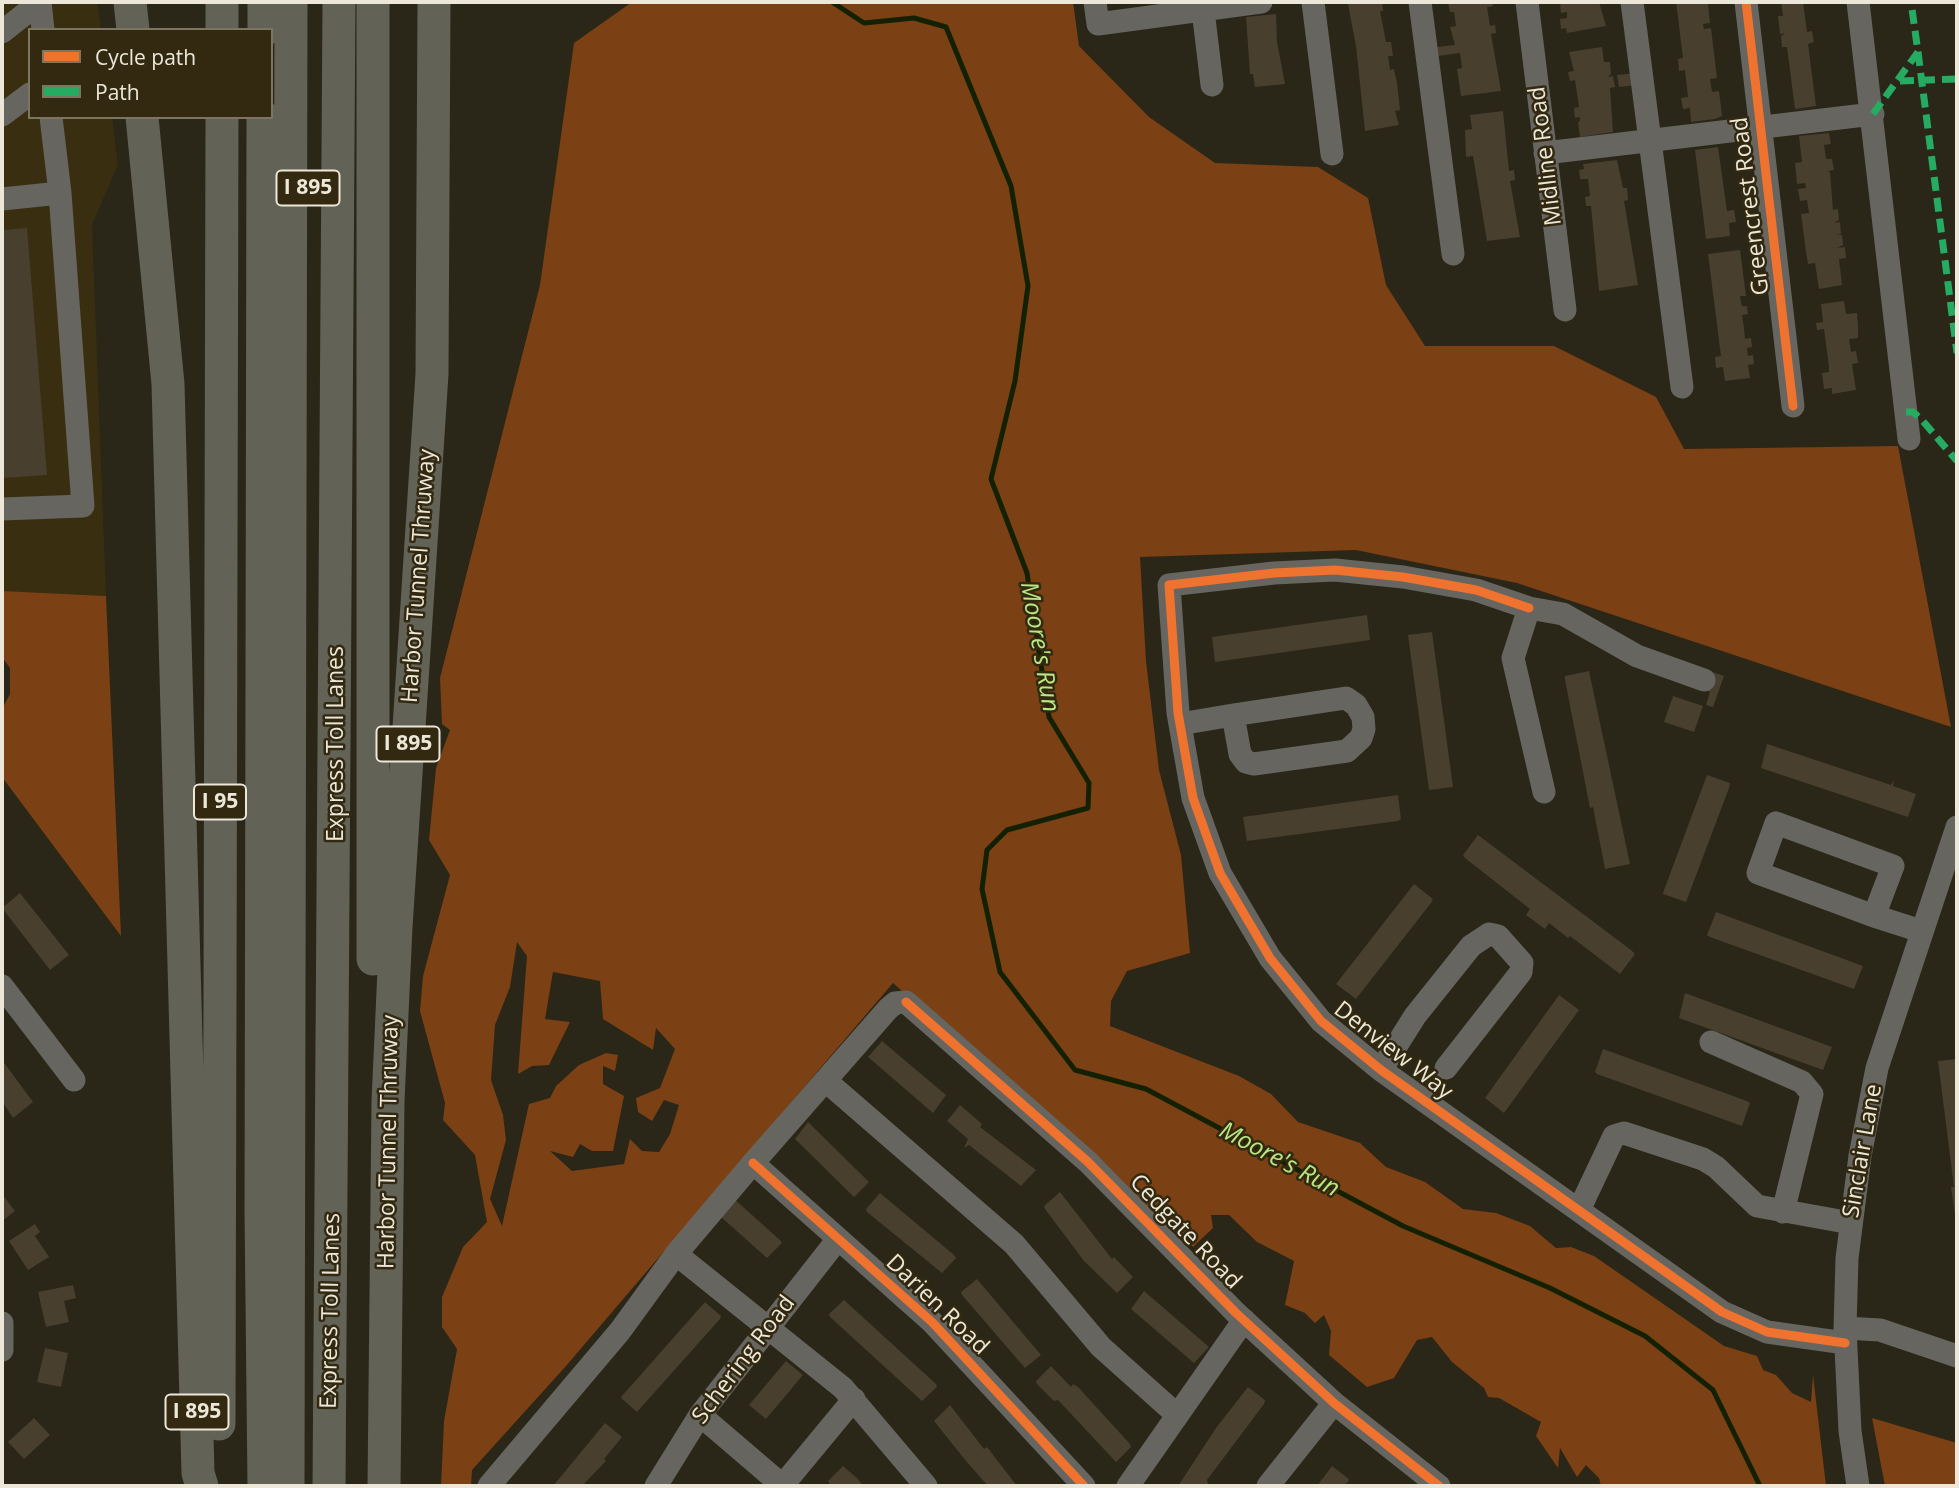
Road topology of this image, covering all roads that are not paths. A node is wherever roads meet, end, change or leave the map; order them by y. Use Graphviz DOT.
graph roads {
  1 [pos="40,2"];
  2 [pos="130,2"];
  3 [pos="222,2"];
  4 [pos="264,2"];
  5 [pos="291,2"];
  6 [pos="309,2"];
  7 [pos="339,2"];
  8 [pos="373,2"];
  9 [pos="434,2"];
  10 [pos="1261,2"];
  11 [pos="1313,2"];
  12 [pos="1420,2"];
  13 [pos="1527,2"];
  14 [pos="1632,2"];
  15 [pos="1746,2"];
  16 [pos="1858,2"];
  17 [pos="1203,10"];
  18 [pos="1097,13"];
  19 [pos="43,28"];
  20 [pos="133,28"];
  21 [pos="222,28"];
  22 [pos="264,28"];
  23 [pos="2,32"];
  24 [pos="1212,85"];
  25 [pos="28,95"];
  26 [pos="1873,114"];
  27 [pos="2,115"];
  28 [pos="51,119"];
  29 [pos="142,119"];
  30 [pos="222,119"];
  31 [pos="263,119"];
  32 [pos="1761,127"];
  33 [pos="1650,141"];
  34 [pos="1332,153"];
  35 [pos="1545,153"];
  36 [pos="60,193"];
  37 [pos="2,199"];
  38 [pos="1453,254"];
  39 [pos="1565,310"];
  40 [pos="299,375"];
  41 [pos="1682,387"];
  42 [pos="1793,406"];
  43 [pos="1909,439"];
  44 [pos="2,509"];
  45 [pos="1529,608"];
  46 [pos="1704,680"];
  47 [pos="1233,715"];
  48 [pos="1180,724"];
  49 [pos="1544,792"];
  50 [pos="1957,827"];
  51 [pos="1874,916"];
  52 [pos="1921,931"];
  53 [pos="2,986"];
  54 [pos="1711,1042"];
  55 [pos="1446,1068"];
  56 [pos="1381,1070"];
  57 [pos="74,1080"];
  58 [pos="826,1081"];
  59 [pos="753,1163"];
  60 [pos="1579,1210"];
  61 [pos="1783,1212"];
  62 [pos="1851,1223"];
  63 [pos="838,1239"];
  64 [pos="676,1254"];
  65 [pos="1244,1320"];
  66 [pos="2,1323"];
  67 [pos="770,1326"];
  68 [pos="1845,1335"];
  69 [pos="2,1350"];
  70 [pos="1957,1356"];
  71 [pos="854,1399"];
  72 [pos="1334,1403"];
  73 [pos="1176,1413"];
  74 [pos="700,1415"];
  75 [pos="1424,1482"];
  76 [pos="202,1486"];
  77 [pos="219,1486"];
  78 [pos="264,1486"];
  79 [pos="288,1486"];
  80 [pos="305,1486"];
  81 [pos="329,1486"];
  82 [pos="367,1486"];
  83 [pos="384,1486"];
  84 [pos="489,1486"];
  85 [pos="656,1486"];
  86 [pos="783,1486"];
  87 [pos="926,1486"];
  88 [pos="1084,1486"];
  89 [pos="1128,1486"];
  90 [pos="1268,1486"];
  91 [pos="1858,1486"];
  1 -- 19 [label="street"];
  1 -- 23 [label="street"];
  2 -- 20 [label="highway"];
  3 -- 21 [label="highway"];
  4 -- 22 [label="highway"];
  5 -- 40 [label="highway, Express Toll Lanes"];
  6 -- 40 [label="highway, Express Toll Lanes / I 895"];
  7 -- 81 [label="highway, Express Toll Lanes"];
  8 -- 82 [label="highway"];
  9 -- 83 [label="highway, Harbor Tunnel Thruway / I 895"];
  10 -- 17 [label="street"];
  11 -- 34 [label="street"];
  12 -- 38 [label="street"];
  13 -- 35 [label="street, Midline Road"];
  14 -- 33 [label="street"];
  15 -- 32 [label="street, Greencrest Road"];
  16 -- 26 [label="street"];
  17 -- 18 [label="street"];
  17 -- 24 [label="street"];
  25 -- 27 [label="street"];
  26 -- 32 [label="street"];
  26 -- 43 [label="street"];
  28 -- 36 [label="street"];
  29 -- 76 [label="highway, I 895"];
  30 -- 77 [label="highway, I 95"];
  31 -- 78 [label="highway"];
  32 -- 33 [label="street"];
  32 -- 42 [label="street, Greencrest Road"];
  33 -- 35 [label="street"];
  33 -- 41 [label="street"];
  35 -- 39 [label="street, Midline Road"];
  36 -- 37 [label="street"];
  36 -- 44 [label="street"];
  40 -- 79 [label="highway, Express Toll Lanes"];
  40 -- 80 [label="highway, Express Toll Lanes"];
  45 -- 46 [label="street"];
  45 -- 48 [label="street, Denview Way"];
  45 -- 49 [label="street"];
  47 -- 47 [label="street"];
  47 -- 48 [label="street"];
  48 -- 56 [label="street, Denview Way"];
  50 -- 52 [label="street, Sinclair Lane"];
  51 -- 51 [label="street"];
  51 -- 52 [label="street"];
  52 -- 62 [label="street, Sinclair Lane"];
  53 -- 57 [label="street"];
  54 -- 61 [label="street"];
  55 -- 56 [label="street"];
  56 -- 60 [label="street, Denview Way"];
  58 -- 59 [label="street"];
  58 -- 65 [label="street, Cedgate Road"];
  58 -- 73 [label="street"];
  59 -- 63 [label="street, Darien Road"];
  59 -- 64 [label="street"];
  60 -- 61 [label="street"];
  60 -- 68 [label="street, Denview Way"];
  61 -- 62 [label="street"];
  62 -- 68 [label="street, Sinclair Lane"];
  63 -- 67 [label="street, Schering Road"];
  63 -- 88 [label="street, Darien Road"];
  64 -- 67 [label="street"];
  64 -- 84 [label="street"];
  65 -- 72 [label="street, Cedgate Road"];
  65 -- 73 [label="street"];
  66 -- 69 [label="street"];
  67 -- 71 [label="street"];
  67 -- 74 [label="street, Schering Road"];
  68 -- 70 [label="street, Denview Way"];
  68 -- 91 [label="street, Sinclair Lane"];
  71 -- 86 [label="street"];
  71 -- 87 [label="street"];
  72 -- 75 [label="street, Cedgate Road"];
  72 -- 90 [label="street"];
  73 -- 89 [label="street"];
  74 -- 85 [label="street, Schering Road"];
  74 -- 86 [label="street"];
}
